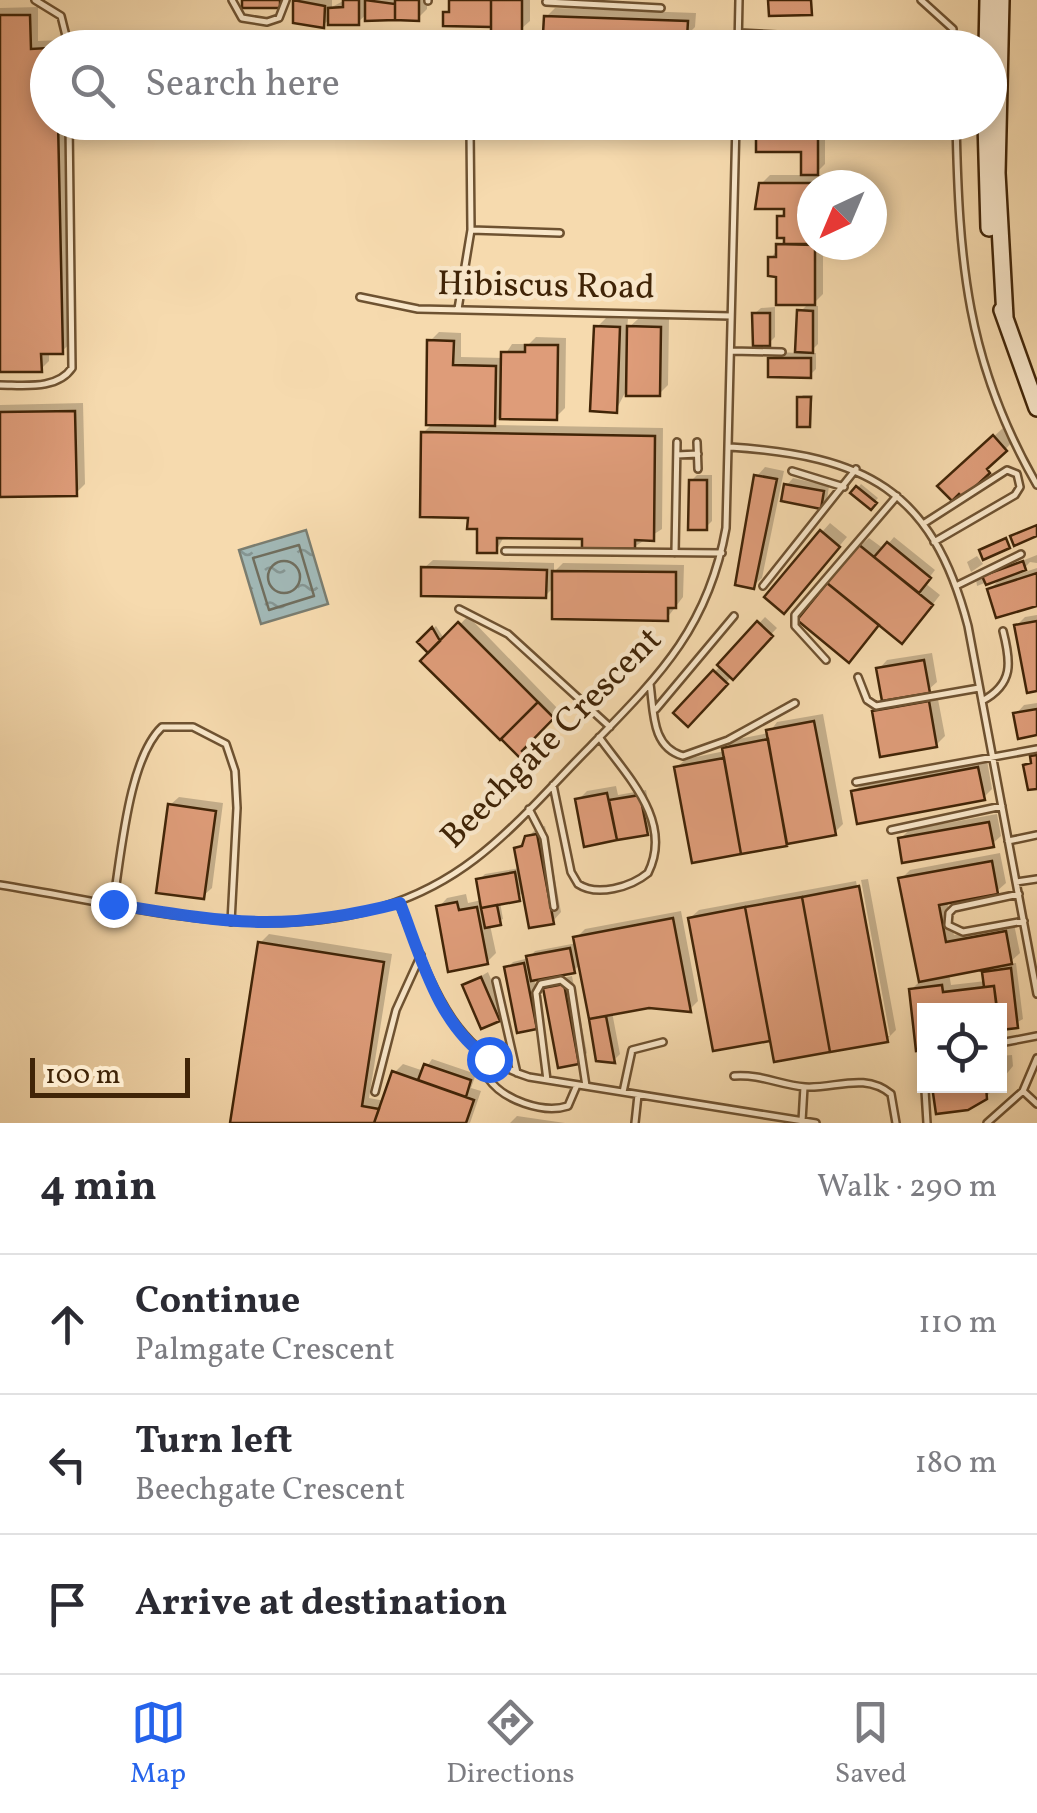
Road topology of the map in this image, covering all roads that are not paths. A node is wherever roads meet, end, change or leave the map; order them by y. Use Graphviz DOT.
graph roads {
  1 [pos="35,0"];
  2 [pos="232,0"];
  3 [pos="286,0"];
  4 [pos="739,0"];
  5 [pos="920,0"];
  6 [pos="546,1"];
  7 [pos="990,2"];
  8 [pos="661,8"];
  9 [pos="545,11"];
  10 [pos="64,30"];
  11 [pos="738,30"];
  12 [pos="953,30"];
  13 [pos="988,30"];
  14 [pos="991,30"];
  15 [pos="69,140"];
  16 [pos="470,140"];
  17 [pos="736,140"];
  18 [pos="957,140"];
  19 [pos="986,140"];
  20 [pos="996,140"];
  21 [pos="470,230"];
  22 [pos="560,233"];
  23 [pos="360,297"];
  24 [pos="458,309"];
  25 [pos="732,316"];
  26 [pos="1005,317"];
  27 [pos="730,351"];
  28 [pos="782,352"];
  29 [pos="0,385"];
  30 [pos="1037,408"];
  31 [pos="677,442"];
  32 [pos="697,442"];
  33 [pos="730,447"];
  34 [pos="698,454"];
  35 [pos="677,455"];
  36 [pos="698,469"];
  37 [pos="856,469"];
  38 [pos="792,471"];
  39 [pos="1037,485"];
  40 [pos="844,487"];
  41 [pos="897,496"];
  42 [pos="923,524"];
  43 [pos="934,542"];
  44 [pos="505,551"];
  45 [pos="675,553"];
  46 [pos="722,553"];
  47 [pos="1021,554"];
  48 [pos="763,586"];
  49 [pos="956,586"];
  50 [pos="458,609"];
  51 [pos="734,616"];
  52 [pos="1003,631"];
  53 [pos="826,660"];
  54 [pos="858,677"];
  55 [pos="650,684"];
  56 [pos="980,688"];
  57 [pos="982,701"];
  58 [pos="795,703"];
  59 [pos="654,710"];
  60 [pos="610,726"];
  61 [pos="599,737"];
  62 [pos="1037,749"];
  63 [pos="993,758"];
  64 [pos="856,782"];
  65 [pos="553,784"];
  66 [pos="1002,806"];
  67 [pos="528,809"];
  68 [pos="892,830"];
  69 [pos="1037,836"];
  70 [pos="1008,840"];
  71 [pos="1037,879"];
  72 [pos="1016,882"];
  73 [pos="0,886"];
  74 [pos="1019,894"];
  75 [pos="400,903"];
  76 [pos="113,904"];
  77 [pos="554,906"];
  78 [pos="1024,921"];
  79 [pos="231,922"];
  80 [pos="1037,942"];
  81 [pos="1028,944"];
  82 [pos="421,956"];
  83 [pos="1035,973"];
  84 [pos="496,980"];
  85 [pos="1037,994"];
  86 [pos="1037,1036"];
  87 [pos="664,1042"];
  88 [pos="1007,1042"];
  89 [pos="1037,1058"];
  90 [pos="489,1059"];
  91 [pos="518,1073"];
  92 [pos="734,1076"];
  93 [pos="547,1080"];
  94 [pos="576,1085"];
  95 [pos="586,1086"];
  96 [pos="804,1087"];
  97 [pos="1023,1091"];
  98 [pos="375,1092"];
  99 [pos="623,1092"];
  100 [pos="925,1093"];
  101 [pos="638,1094"];
  102 [pos="1037,1104"];
  103 [pos="802,1121"];
  104 [pos="636,1123"];
  105 [pos="816,1123"];
  106 [pos="896,1123"];
  107 [pos="927,1123"];
  108 [pos="987,1123"];
  1 -- 10 [label="lane"];
  2 -- 3 [label="lane"];
  4 -- 11 [label="lane"];
  5 -- 12 [label="lane"];
  6 -- 8 [label="lane"];
  6 -- 9 [label="lane"];
  7 -- 13 [label="main road"];
  7 -- 14 [label="main road"];
  15 -- 29 [label="lane"];
  16 -- 21 [label="lane"];
  17 -- 25 [label="lane, Beechgate Crescent"];
  18 -- 39 [label="lane"];
  19 -- 26 [label="main road"];
  20 -- 26 [label="main road"];
  21 -- 22 [label="lane"];
  21 -- 24 [label="lane"];
  23 -- 24 [label="lane, Hibiscus Road"];
  24 -- 25 [label="lane, Hibiscus Road"];
  25 -- 27 [label="lane, Beechgate Crescent"];
  26 -- 30 [label="main road"];
  27 -- 28 [label="lane"];
  27 -- 33 [label="lane, Beechgate Crescent"];
  31 -- 35 [label="lane"];
  32 -- 34 [label="lane"];
  33 -- 37 [label="lane"];
  33 -- 46 [label="lane, Beechgate Crescent"];
  34 -- 35 [label="lane"];
  34 -- 36 [label="lane"];
  35 -- 45 [label="lane"];
  37 -- 40 [label="lane"];
  37 -- 41 [label="lane"];
  38 -- 40 [label="lane"];
  40 -- 48 [label="lane"];
  41 -- 42 [label="lane"];
  41 -- 53 [label="lane"];
  42 -- 43 [label="lane"];
  42 -- 43 [label="lane"];
  43 -- 49 [label="lane"];
  44 -- 45 [label="lane"];
  45 -- 46 [label="lane"];
  46 -- 55 [label="lane, Beechgate Crescent"];
  47 -- 49 [label="lane"];
  49 -- 56 [label="lane"];
  50 -- 60 [label="lane"];
  51 -- 59 [label="lane"];
  52 -- 57 [label="lane"];
  54 -- 56 [label="lane"];
  55 -- 59 [label="lane"];
  55 -- 60 [label="lane, Beechgate Crescent"];
  56 -- 57 [label="lane"];
  57 -- 63 [label="lane"];
  58 -- 59 [label="lane"];
  60 -- 61 [label="lane, Beechgate Crescent"];
  61 -- 65 [label="lane, Beechgate Crescent"];
  61 -- 65 [label="lane"];
  62 -- 63 [label="lane"];
  63 -- 64 [label="lane"];
  63 -- 66 [label="lane"];
  65 -- 67 [label="lane, Beechgate Crescent"];
  66 -- 68 [label="lane"];
  66 -- 70 [label="lane"];
  67 -- 75 [label="lane, Beechgate Crescent"];
  67 -- 77 [label="lane"];
  69 -- 70 [label="lane"];
  70 -- 72 [label="lane"];
  71 -- 72 [label="lane"];
  72 -- 74 [label="lane"];
  73 -- 76 [label="lane, Beechgate Crescent"];
  74 -- 78 [label="lane"];
  74 -- 78 [label="lane"];
  75 -- 79 [label="lane, Beechgate Crescent"];
  75 -- 82 [label="lane"];
  76 -- 79 [label="lane, Beechgate Crescent"];
  76 -- 79 [label="lane"];
  78 -- 81 [label="lane"];
  80 -- 81 [label="lane"];
  81 -- 83 [label="lane"];
  82 -- 90 [label="lane"];
  82 -- 98 [label="lane"];
  83 -- 85 [label="lane"];
  84 -- 91 [label="lane"];
  86 -- 88 [label="lane"];
  87 -- 99 [label="lane"];
  89 -- 97 [label="lane"];
  90 -- 91 [label="lane"];
  90 -- 94 [label="lane"];
  91 -- 93 [label="lane"];
  92 -- 96 [label="lane"];
  93 -- 94 [label="lane"];
  93 -- 95 [label="lane"];
  94 -- 95 [label="lane"];
  95 -- 99 [label="lane"];
  96 -- 103 [label="lane"];
  96 -- 106 [label="lane"];
  97 -- 102 [label="lane"];
  97 -- 108 [label="lane"];
  99 -- 101 [label="lane"];
  100 -- 107 [label="lane"];
  101 -- 103 [label="lane"];
  101 -- 104 [label="lane"];
  103 -- 105 [label="lane"];
}
